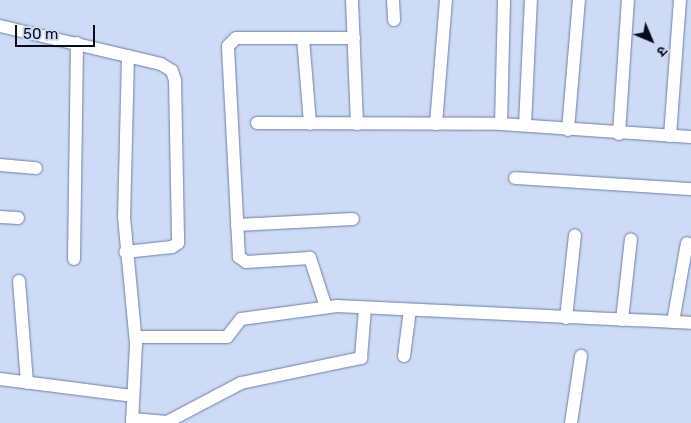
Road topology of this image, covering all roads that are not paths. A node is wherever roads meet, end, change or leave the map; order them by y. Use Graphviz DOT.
graph roads {
  1 [pos="352,0"];
  2 [pos="393,0"];
  3 [pos="446,0"];
  4 [pos="504,0"];
  5 [pos="531,0"];
  6 [pos="579,0"];
  7 [pos="628,0"];
  8 [pos="680,0"];
  9 [pos="394,20"];
  10 [pos="0,26"];
  11 [pos="303,38"];
  12 [pos="354,38"];
  13 [pos="77,43"];
  14 [pos="128,56"];
  15 [pos="257,123"];
  16 [pos="310,124"];
  17 [pos="357,124"];
  18 [pos="436,124"];
  19 [pos="501,124"];
  20 [pos="525,125"];
  21 [pos="568,130"];
  22 [pos="620,134"];
  23 [pos="670,136"];
  24 [pos="691,137"];
  25 [pos="0,166"];
  26 [pos="36,168"];
  27 [pos="515,178"];
  28 [pos="691,189"];
  29 [pos="0,217"];
  30 [pos="18,218"];
  31 [pos="353,219"];
  32 [pos="237,225"];
  33 [pos="575,235"];
  34 [pos="631,238"];
  35 [pos="687,243"];
  36 [pos="125,252"];
  37 [pos="74,259"];
  38 [pos="20,281"];
  39 [pos="326,307"];
  40 [pos="365,308"];
  41 [pos="410,310"];
  42 [pos="566,318"];
  43 [pos="622,320"];
  44 [pos="672,322"];
  45 [pos="691,323"];
  46 [pos="136,336"];
  47 [pos="404,356"];
  48 [pos="581,356"];
  49 [pos="0,379"];
  50 [pos="27,383"];
  51 [pos="132,396"];
  52 [pos="132,421"];
  53 [pos="571,423"];
  1 -- 12 [label="street"];
  2 -- 9 [label="street"];
  3 -- 18 [label="street"];
  4 -- 19 [label="street"];
  5 -- 20 [label="street"];
  6 -- 21 [label="street"];
  7 -- 22 [label="street"];
  8 -- 23 [label="street"];
  10 -- 13 [label="street"];
  11 -- 12 [label="street"];
  11 -- 16 [label="street"];
  11 -- 32 [label="street"];
  12 -- 17 [label="street"];
  13 -- 14 [label="street"];
  13 -- 37 [label="street"];
  14 -- 36 [label="street"];
  14 -- 36 [label="street"];
  15 -- 16 [label="street"];
  16 -- 17 [label="street"];
  17 -- 18 [label="street"];
  18 -- 19 [label="street"];
  19 -- 20 [label="street"];
  20 -- 21 [label="street"];
  21 -- 22 [label="street"];
  22 -- 23 [label="street"];
  23 -- 24 [label="street"];
  25 -- 26 [label="street"];
  27 -- 28 [label="street"];
  29 -- 30 [label="street"];
  31 -- 32 [label="street"];
  32 -- 39 [label="street"];
  33 -- 42 [label="street"];
  34 -- 43 [label="street"];
  35 -- 44 [label="street"];
  36 -- 46 [label="street"];
  38 -- 50 [label="street"];
  39 -- 40 [label="street"];
  39 -- 46 [label="street"];
  40 -- 41 [label="street"];
  40 -- 52 [label="street"];
  41 -- 42 [label="street"];
  41 -- 47 [label="street"];
  42 -- 43 [label="street"];
  43 -- 44 [label="street"];
  44 -- 45 [label="street"];
  46 -- 51 [label="street"];
  48 -- 53 [label="street"];
  49 -- 50 [label="street"];
  50 -- 51 [label="street"];
  51 -- 52 [label="street"];
}
